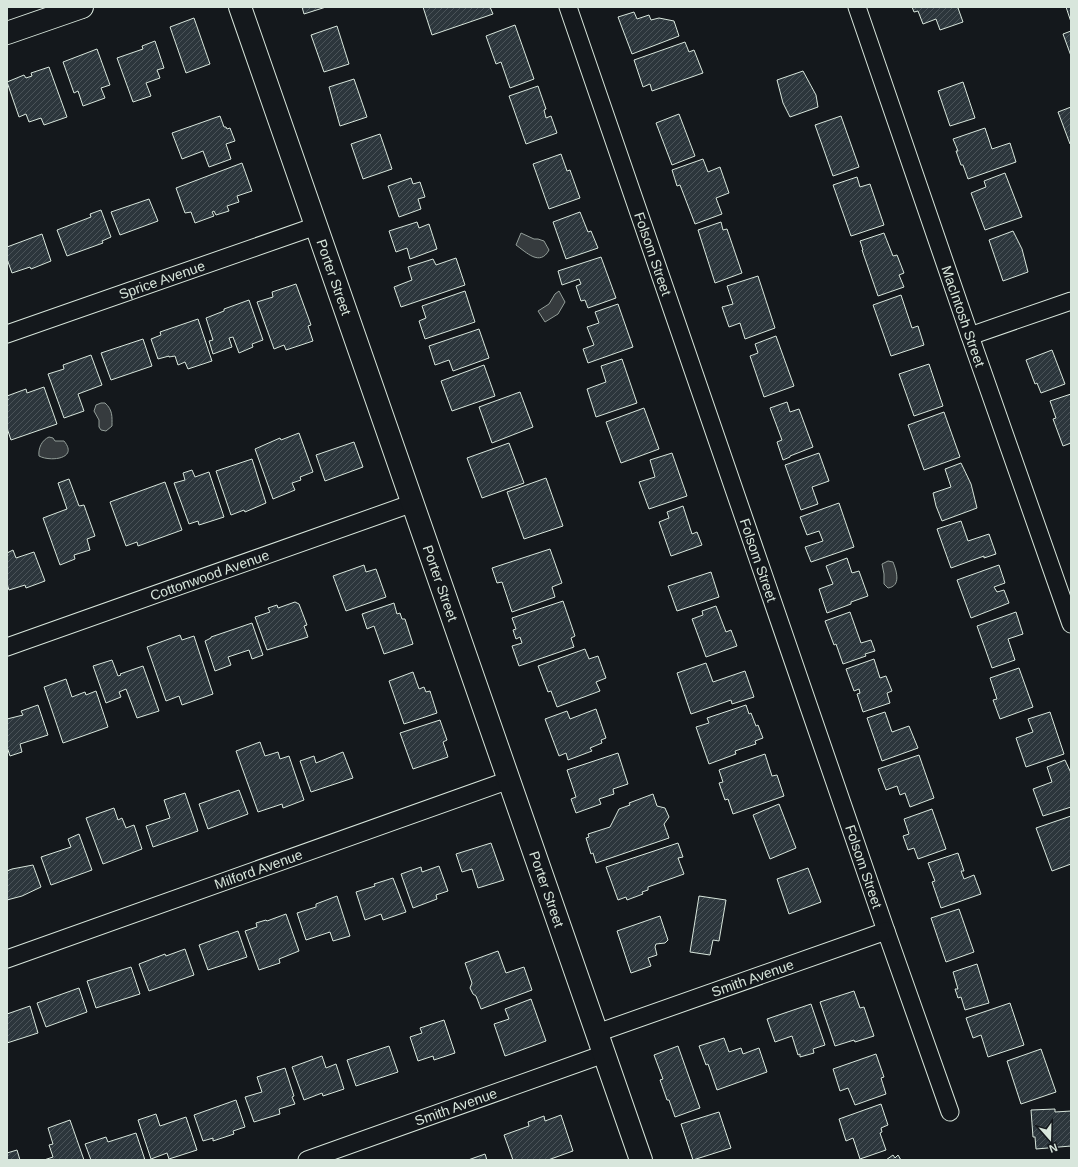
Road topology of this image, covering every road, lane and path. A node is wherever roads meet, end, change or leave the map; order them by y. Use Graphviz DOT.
graph roads {
  1 [pos="82,7"];
  2 [pos="240,7"];
  3 [pos="568,7"];
  4 [pos="857,7"];
  5 [pos="7,33"];
  6 [pos="316,226"];
  7 [pos="1071,301"];
  8 [pos="7,334"];
  9 [pos="970,336"];
  10 [pos="413,503"];
  11 [pos="1071,624"];
  12 [pos="7,647"];
  13 [pos="509,780"];
  14 [pos="886,931"];
  15 [pos="7,959"];
  16 [pos="597,1033"];
  17 [pos="604,1054"];
  18 [pos="950,1112"];
  19 [pos="307,1160"];
  20 [pos="641,1160"];
  1 -- 5 [label="street"];
  2 -- 6 [label="street, Porter Street"];
  3 -- 14 [label="street, Folsom Street"];
  4 -- 9 [label="street, MacIntosh Street"];
  6 -- 8 [label="street, Sprice Avenue"];
  6 -- 10 [label="street, Porter Street"];
  7 -- 9 [label="street"];
  9 -- 11 [label="street, MacIntosh Street"];
  10 -- 12 [label="street, Cottonwood Avenue"];
  10 -- 13 [label="street, Porter Street"];
  13 -- 15 [label="street, Milford Avenue"];
  13 -- 16 [label="street, Porter Street"];
  14 -- 16 [label="street, Smith Avenue"];
  14 -- 18 [label="street, Folsom Street"];
  16 -- 17 [label="street, Porter Street"];
  17 -- 19 [label="street, Smith Avenue"];
  17 -- 20 [label="street, Porter Street"];
}
